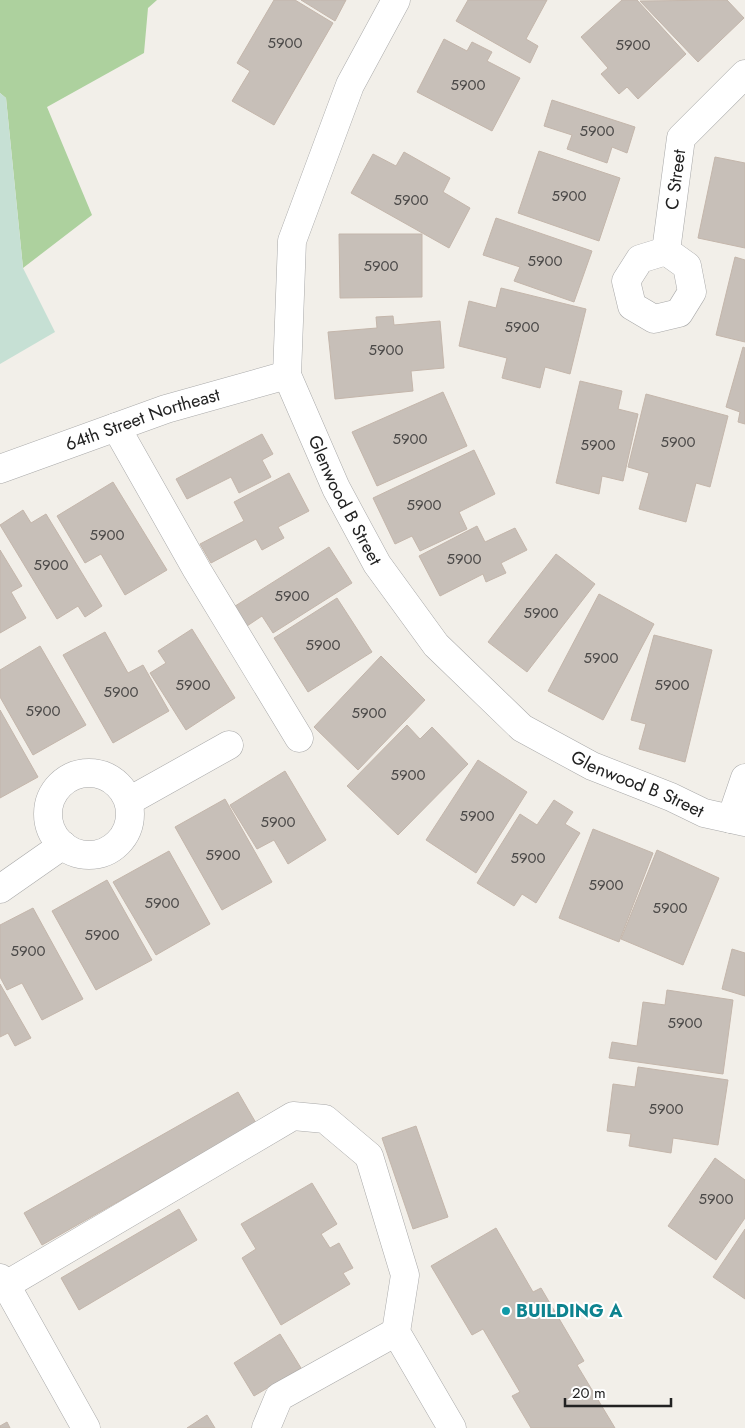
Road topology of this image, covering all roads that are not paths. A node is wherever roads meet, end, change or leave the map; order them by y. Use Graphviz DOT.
graph roads {
  1 [pos="396,0"];
  2 [pos="745,74"];
  3 [pos="666,251"];
  4 [pos="287,375"];
  5 [pos="116,427"];
  6 [pos="0,469"];
  7 [pos="300,738"];
  8 [pos="229,745"];
  9 [pos="745,778"];
  10 [pos="129,801"];
  11 [pos="738,821"];
  12 [pos="62,845"];
  13 [pos="0,889"];
  14 [pos="3,1282"];
  15 [pos="396,1332"];
  16 [pos="86,1428"];
  17 [pos="266,1428"];
  18 [pos="452,1428"];
  1 -- 4 [label="street, Glenwood B Street"];
  2 -- 3 [label="street, C Street"];
  4 -- 5 [label="street, 64th Street Northeast"];
  4 -- 11 [label="street, Glenwood B Street"];
  5 -- 6 [label="street, 64th Street Northeast"];
  5 -- 7 [label="street"];
  8 -- 10 [label="street"];
  9 -- 11 [label="street"];
  10 -- 12 [label="street"];
  10 -- 12 [label="street"];
  12 -- 13 [label="street"];
  14 -- 15 [label="street"];
  14 -- 16 [label="street"];
  15 -- 17 [label="street"];
  15 -- 18 [label="street"];
}
